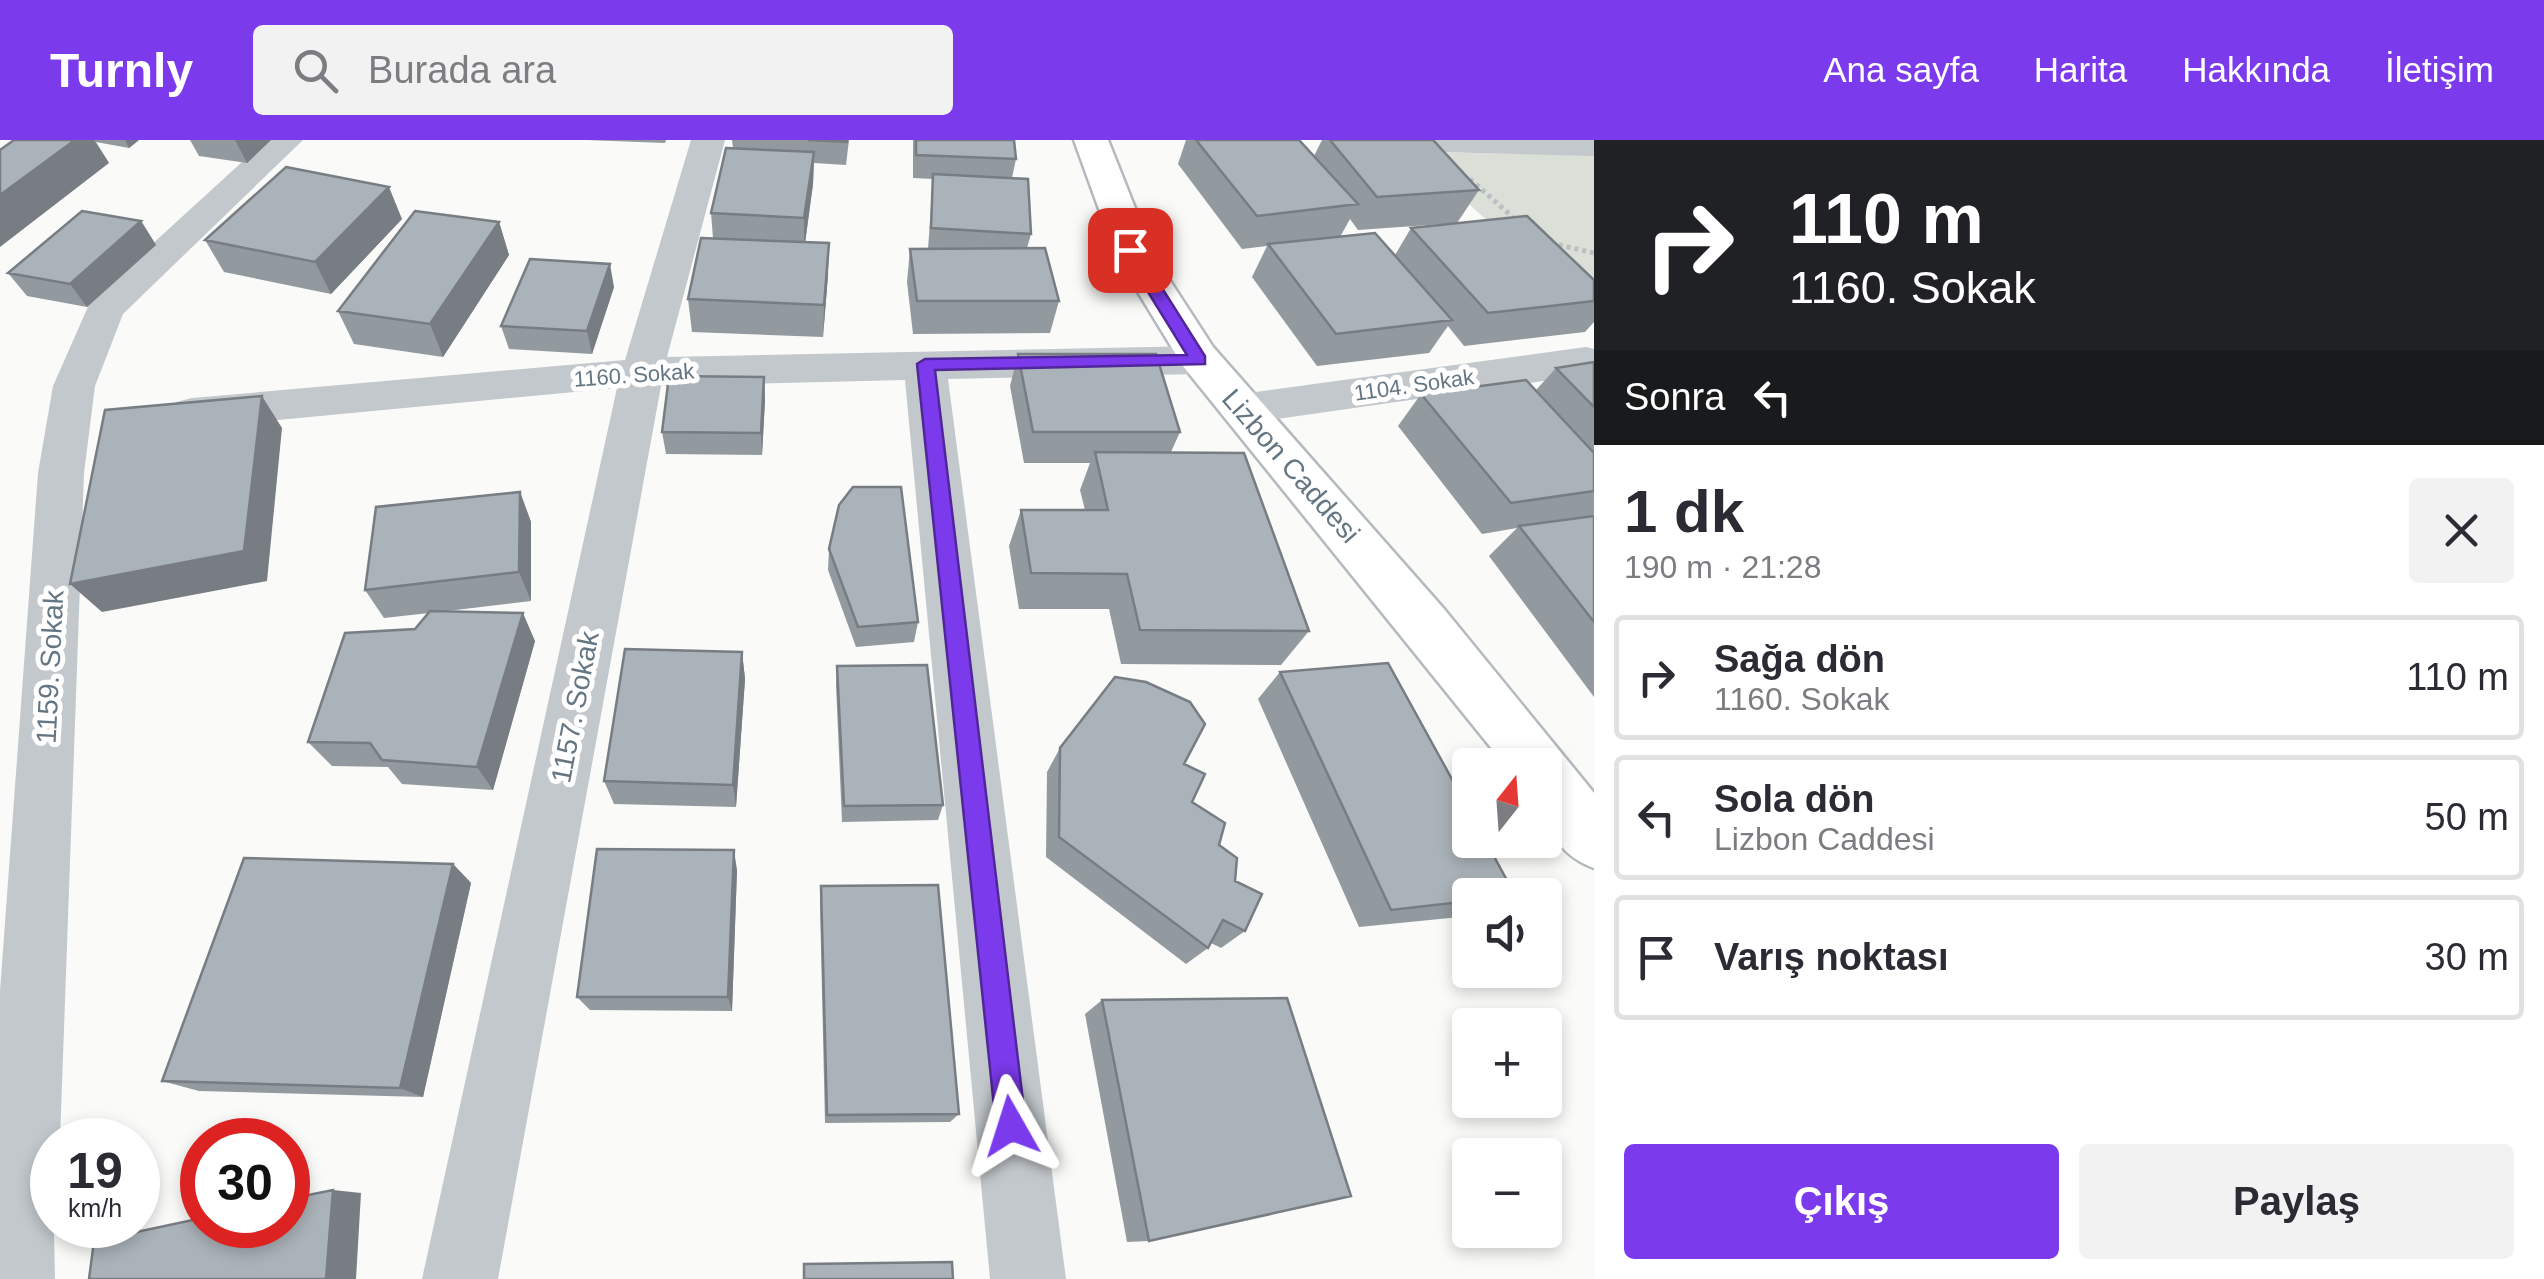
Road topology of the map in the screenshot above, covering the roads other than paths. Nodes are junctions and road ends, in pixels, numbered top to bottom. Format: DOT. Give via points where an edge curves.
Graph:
graph roads {
  1 [pos="286,140"];
  2 [pos="708,140"];
  3 [pos="1090,140"];
  4 [pos="1356,140"];
  5 [pos="1428,142"];
  6 [pos="1594,146"];
  7 [pos="1199,360"];
  8 [pos="1586,361"];
  9 [pos="925,364"];
  10 [pos="642,372"];
  11 [pos="1241,409"];
  12 [pos="109,421"];
  13 [pos="1567,792"];
  14 [pos="17,1279"];
  15 [pos="460,1279"];
  16 [pos="1028,1279"];
  1 -- 12 [label="street, 1159. Sokak" via="105,309 74,386"];
  2 -- 10 [label="street, 1157. Sokak"];
  3 -- 7 [label="main road, Lizbon Caddesi" via="1106,201 1141,275"];
  4 -- 5 [label="street"];
  5 -- 6 [label="street"];
  7 -- 9 [label="street, 1160. Sokak"];
  7 -- 11 [label="main road, Lizbon Caddesi"];
  8 -- 11 [label="street, 1104. Sokak"];
  9 -- 10 [label="street, 1160. Sokak"];
  9 -- 16 [label="street"];
  10 -- 12 [label="street, 1160. Sokak"];
  10 -- 15 [label="street, 1157. Sokak"];
  11 -- 13 [label="main road, Lizbon Caddesi"];
  12 -- 14 [label="street, 1159. Sokak" via="61,473"];
}
